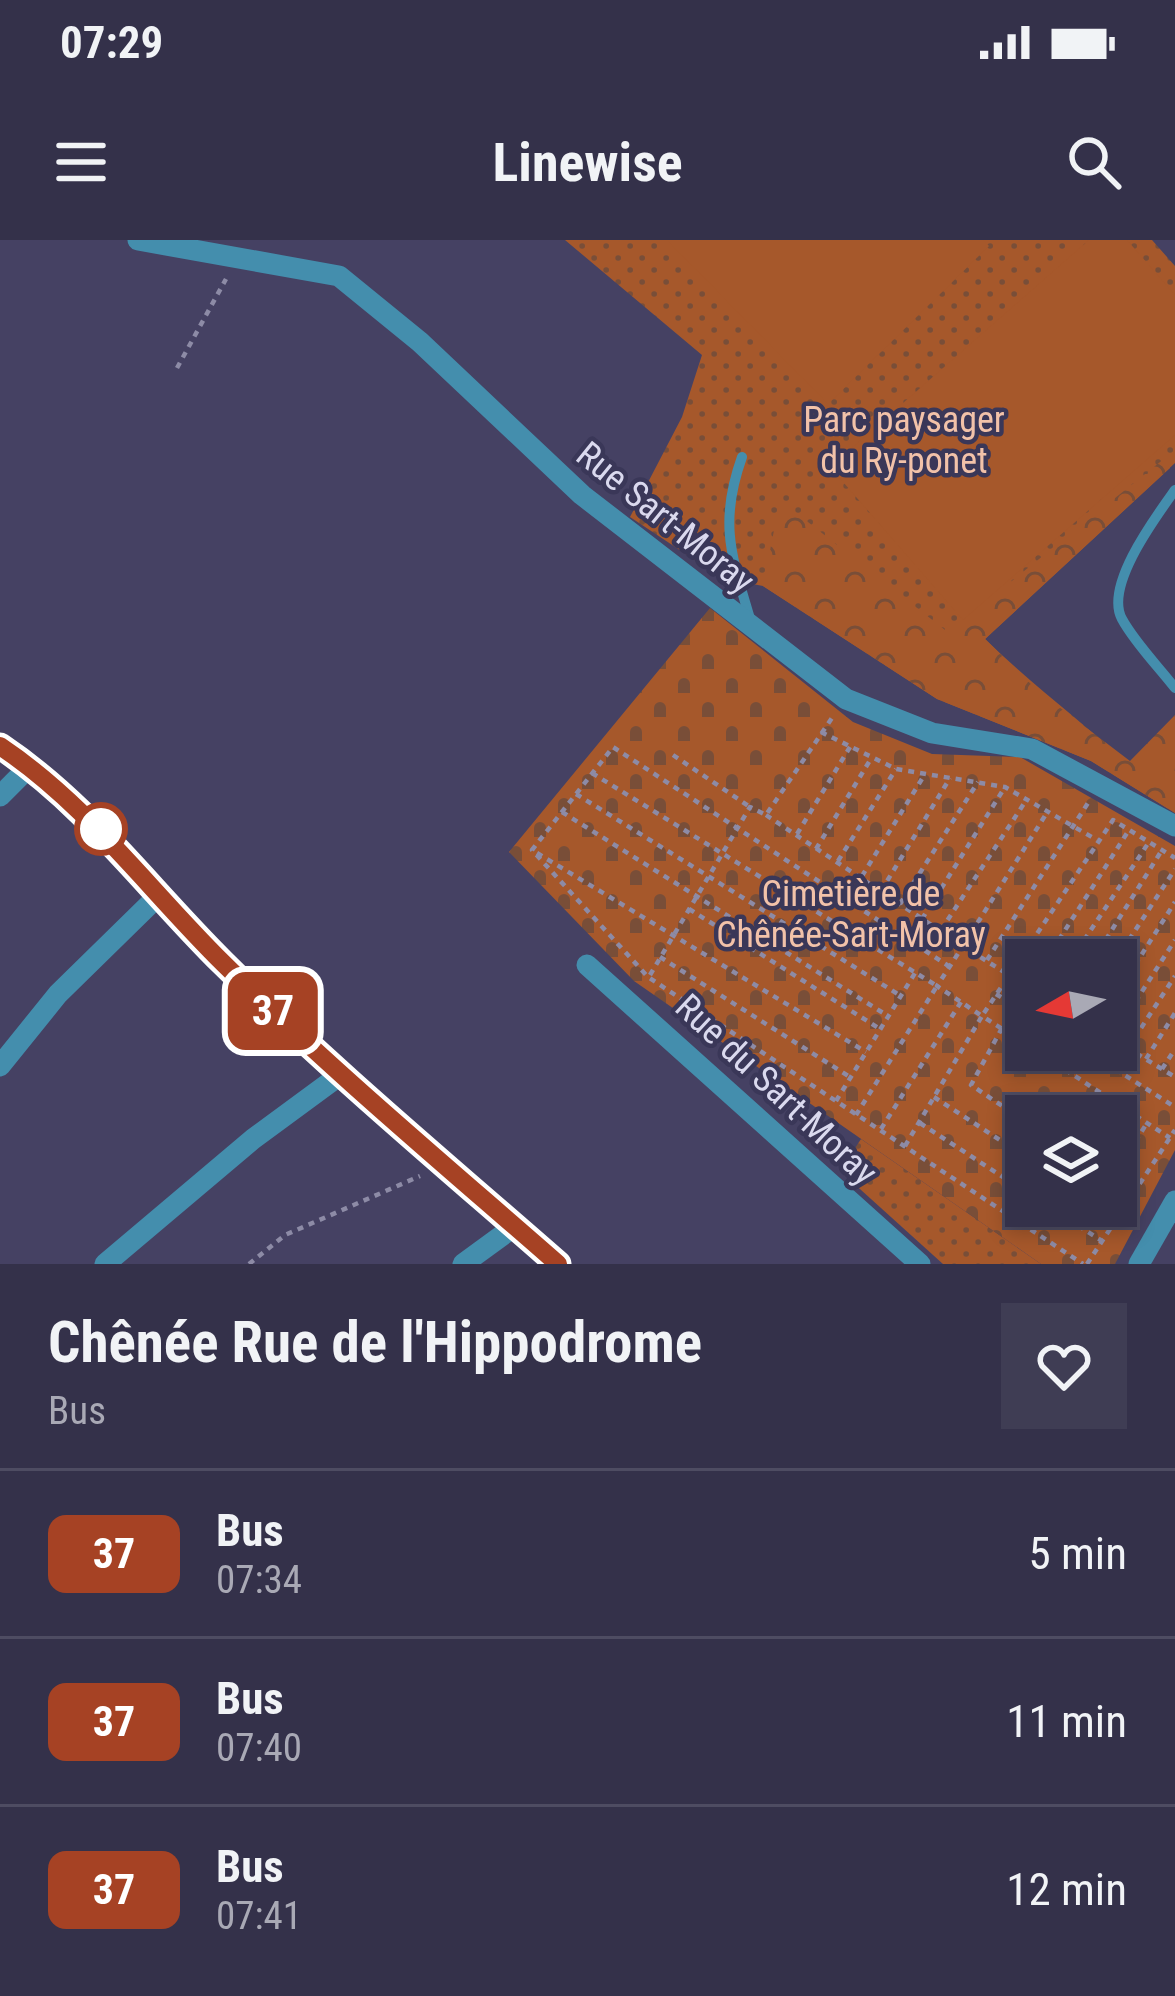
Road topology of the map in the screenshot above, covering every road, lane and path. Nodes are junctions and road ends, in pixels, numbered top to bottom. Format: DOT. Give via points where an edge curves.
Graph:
graph roads {
  1 [pos="138,240"];
  2 [pos="185,245"];
  3 [pos="231,258"];
  4 [pos="177,368"];
  5 [pos="742,457"];
  6 [pos="1175,490"];
  7 [pos="753,631"];
  8 [pos="1175,688"];
  9 [pos="846,699"];
  10 [pos="821,732"];
  11 [pos="0,746"];
  12 [pos="850,747"];
  13 [pos="673,755"];
  14 [pos="872,758"];
  15 [pos="30,766"];
  16 [pos="896,769"];
  17 [pos="592,773"];
  18 [pos="925,774"];
  19 [pos="950,778"];
  20 [pos="978,782"];
  21 [pos="1101,783"];
  22 [pos="1005,787"];
  23 [pos="576,794"];
  24 [pos="0,796"];
  25 [pos="1027,799"];
  26 [pos="751,807"];
  27 [pos="1048,811"];
  28 [pos="562,812"];
  29 [pos="766,815"];
  30 [pos="1074,826"];
  31 [pos="1175,826"];
  32 [pos="1129,830"];
  33 [pos="736,831"];
  34 [pos="796,836"];
  35 [pos="1099,841"];
  36 [pos="1149,842"];
  37 [pos="816,848"];
  38 [pos="532,850"];
  39 [pos="1162,850"];
  40 [pos="723,854"];
  41 [pos="1175,858"];
  42 [pos="837,862"];
  43 [pos="1175,869"];
  44 [pos="709,875"];
  45 [pos="860,878"];
  46 [pos="881,892"];
  47 [pos="158,896"];
  48 [pos="697,896"];
  49 [pos="1175,902"];
  50 [pos="900,904"];
  51 [pos="689,908"];
  52 [pos="922,919"];
  53 [pos="940,931"];
  54 [pos="675,933"];
  55 [pos="1033,939"];
  56 [pos="1059,939"];
  57 [pos="1085,939"];
  58 [pos="1106,939"];
  59 [pos="1130,939"];
  60 [pos="1175,940"];
  61 [pos="963,946"];
  62 [pos="660,957"];
  63 [pos="987,961"];
  64 [pos="1137,962"];
  65 [pos="587,965"];
  66 [pos="950,967"];
  67 [pos="1005,972"];
  68 [pos="915,973"];
  69 [pos="1175,976"];
  70 [pos="648,977"];
  71 [pos="1005,981"];
  72 [pos="937,986"];
  73 [pos="996,994"];
  74 [pos="901,996"];
  75 [pos="1137,999"];
  76 [pos="1005,1000"];
  77 [pos="961,1002"];
  78 [pos="1175,1013"];
  79 [pos="888,1016"];
  80 [pos="982,1016"];
  81 [pos="1002,1028"];
  82 [pos="880,1029"];
  83 [pos="1005,1030"];
  84 [pos="1137,1034"];
  85 [pos="1175,1049"];
  86 [pos="866,1052"];
  87 [pos="1137,1054"];
  88 [pos="1146,1059"];
  89 [pos="0,1066"];
  90 [pos="1162,1070"];
  91 [pos="1067,1071"];
  92 [pos="1118,1071"];
  93 [pos="340,1075"];
  94 [pos="1175,1077"];
  95 [pos="850,1078"];
  96 [pos="934,1097"];
  97 [pos="836,1101"];
  98 [pos="1175,1107"];
  99 [pos="1005,1108"];
  100 [pos="856,1115"];
  101 [pos="919,1122"];
  102 [pos="1147,1123"];
  103 [pos="880,1130"];
  104 [pos="1175,1130"];
  105 [pos="1170,1138"];
  106 [pos="1137,1139"];
  107 [pos="1005,1143"];
  108 [pos="904,1147"];
  109 [pos="439,1161"];
  110 [pos="1005,1178"];
  111 [pos="1175,1202"];
  112 [pos="515,1226"];
  113 [pos="1081,1228"];
  114 [pos="1102,1241"];
  115 [pos="106,1264"];
  116 [pos="249,1264"];
  117 [pos="463,1264"];
  118 [pos="559,1264"];
  119 [pos="920,1264"];
  120 [pos="1085,1264"];
  121 [pos="1139,1264"];
  1 -- 2 [label="street, Rue Sart-Moray"];
  2 -- 3 [label="street, Rue Sart-Moray"];
  3 -- 4 [label="path"];
  3 -- 7 [label="street, Rue Sart-Moray" via="339,276 582,496"];
  5 -- 7 [label="lane" via="726,533"];
  6 -- 8 [label="lane" via="1126,566 1118,602 1120,616"];
  7 -- 9 [label="street, Rue Sart-Moray"];
  9 -- 10 [label="path"];
  9 -- 21 [label="street, Rue Sart-Moray" via="932,733 1032,749"];
  10 -- 12 [label="path"];
  10 -- 29 [label="path"];
  11 -- 15 [label="street"];
  12 -- 14 [label="path"];
  12 -- 34 [label="path"];
  13 -- 26 [label="path"];
  14 -- 16 [label="path"];
  14 -- 37 [label="path"];
  15 -- 24 [label="street"];
  15 -- 47 [label="street"];
  16 -- 18 [label="path"];
  16 -- 42 [label="path"];
  17 -- 23 [label="path"];
  17 -- 33 [label="path" via="613,747"];
  17 -- 40 [label="path"];
  18 -- 19 [label="path"];
  18 -- 45 [label="path"];
  19 -- 20 [label="path"];
  19 -- 46 [label="path"];
  20 -- 22 [label="path"];
  20 -- 50 [label="path"];
  21 -- 30 [label="path"];
  21 -- 31 [label="street, Rue Sart-Moray"];
  22 -- 25 [label="path"];
  22 -- 52 [label="path"];
  23 -- 28 [label="path"];
  23 -- 44 [label="path"];
  25 -- 27 [label="path"];
  25 -- 53 [label="path"];
  26 -- 29 [label="path"];
  26 -- 33 [label="path"];
  27 -- 30 [label="path"];
  27 -- 61 [label="path"];
  28 -- 38 [label="path"];
  28 -- 48 [label="path"];
  29 -- 34 [label="path"];
  30 -- 35 [label="path"];
  30 -- 63 [label="path"];
  32 -- 35 [label="path" via="1113,820"];
  32 -- 36 [label="path"];
  32 -- 56 [label="path"];
  33 -- 40 [label="path"];
  33 -- 66 [label="path"];
  34 -- 37 [label="path"];
  35 -- 55 [label="path"];
  36 -- 39 [label="path"];
  36 -- 57 [label="path"];
  37 -- 42 [label="path"];
  38 -- 54 [label="path"];
  38 -- 70 [label="path"];
  39 -- 41 [label="path"];
  39 -- 58 [label="path"];
  40 -- 44 [label="path"];
  40 -- 68 [label="path"];
  42 -- 45 [label="path"];
  43 -- 59 [label="path"];
  44 -- 48 [label="path"];
  44 -- 74 [label="path"];
  45 -- 46 [label="path"];
  46 -- 50 [label="path"];
  47 -- 89 [label="street" via="58,994"];
  47 -- 93 [label="street"];
  48 -- 51 [label="path"];
  48 -- 79 [label="path"];
  49 -- 64 [label="path"];
  50 -- 52 [label="path"];
  51 -- 54 [label="path"];
  51 -- 82 [label="path"];
  52 -- 53 [label="path"];
  53 -- 61 [label="path"];
  54 -- 62 [label="path"];
  54 -- 86 [label="path"];
  60 -- 75 [label="path"];
  61 -- 63 [label="path"];
  61 -- 66 [label="path"];
  62 -- 70 [label="path"];
  62 -- 95 [label="path"];
  63 -- 67 [label="path"];
  65 -- 119 [label="street, Rue du Sart-Moray"];
  66 -- 72 [label="path"];
  68 -- 72 [label="path"];
  68 -- 74 [label="path"];
  69 -- 84 [label="path"];
  70 -- 97 [label="path"];
  71 -- 73 [label="path"];
  72 -- 77 [label="path"];
  72 -- 100 [label="path"];
  73 -- 76 [label="path"];
  73 -- 80 [label="path"];
  74 -- 79 [label="path"];
  77 -- 80 [label="path"];
  77 -- 103 [label="path"];
  78 -- 88 [label="path"];
  79 -- 82 [label="path"];
  80 -- 81 [label="path"];
  80 -- 96 [label="path"];
  81 -- 83 [label="path"];
  81 -- 99 [label="path" via="971,1085"];
  82 -- 86 [label="path"];
  85 -- 90 [label="path"];
  86 -- 95 [label="path"];
  87 -- 88 [label="path"];
  88 -- 90 [label="path"];
  90 -- 94 [label="path"];
  91 -- 102 [label="path"];
  92 -- 98 [label="path"];
  93 -- 109 [label="street"];
  93 -- 115 [label="street"];
  95 -- 97 [label="path"];
  96 -- 101 [label="path"];
  96 -- 107 [label="path"];
  97 -- 100 [label="path"];
  100 -- 103 [label="path"];
  101 -- 108 [label="path"];
  101 -- 110 [label="path"];
  102 -- 105 [label="path"];
  102 -- 106 [label="path"];
  103 -- 108 [label="path"];
  104 -- 105 [label="path"];
  105 -- 114 [label="path"];
  108 -- 120 [label="path"];
  109 -- 112 [label="street"];
  109 -- 116 [label="path" via="414,1181 285,1235"];
  111 -- 121 [label="street"];
  112 -- 117 [label="street"];
  112 -- 118 [label="street"];
  113 -- 114 [label="path"];
  114 -- 120 [label="path"];
}
